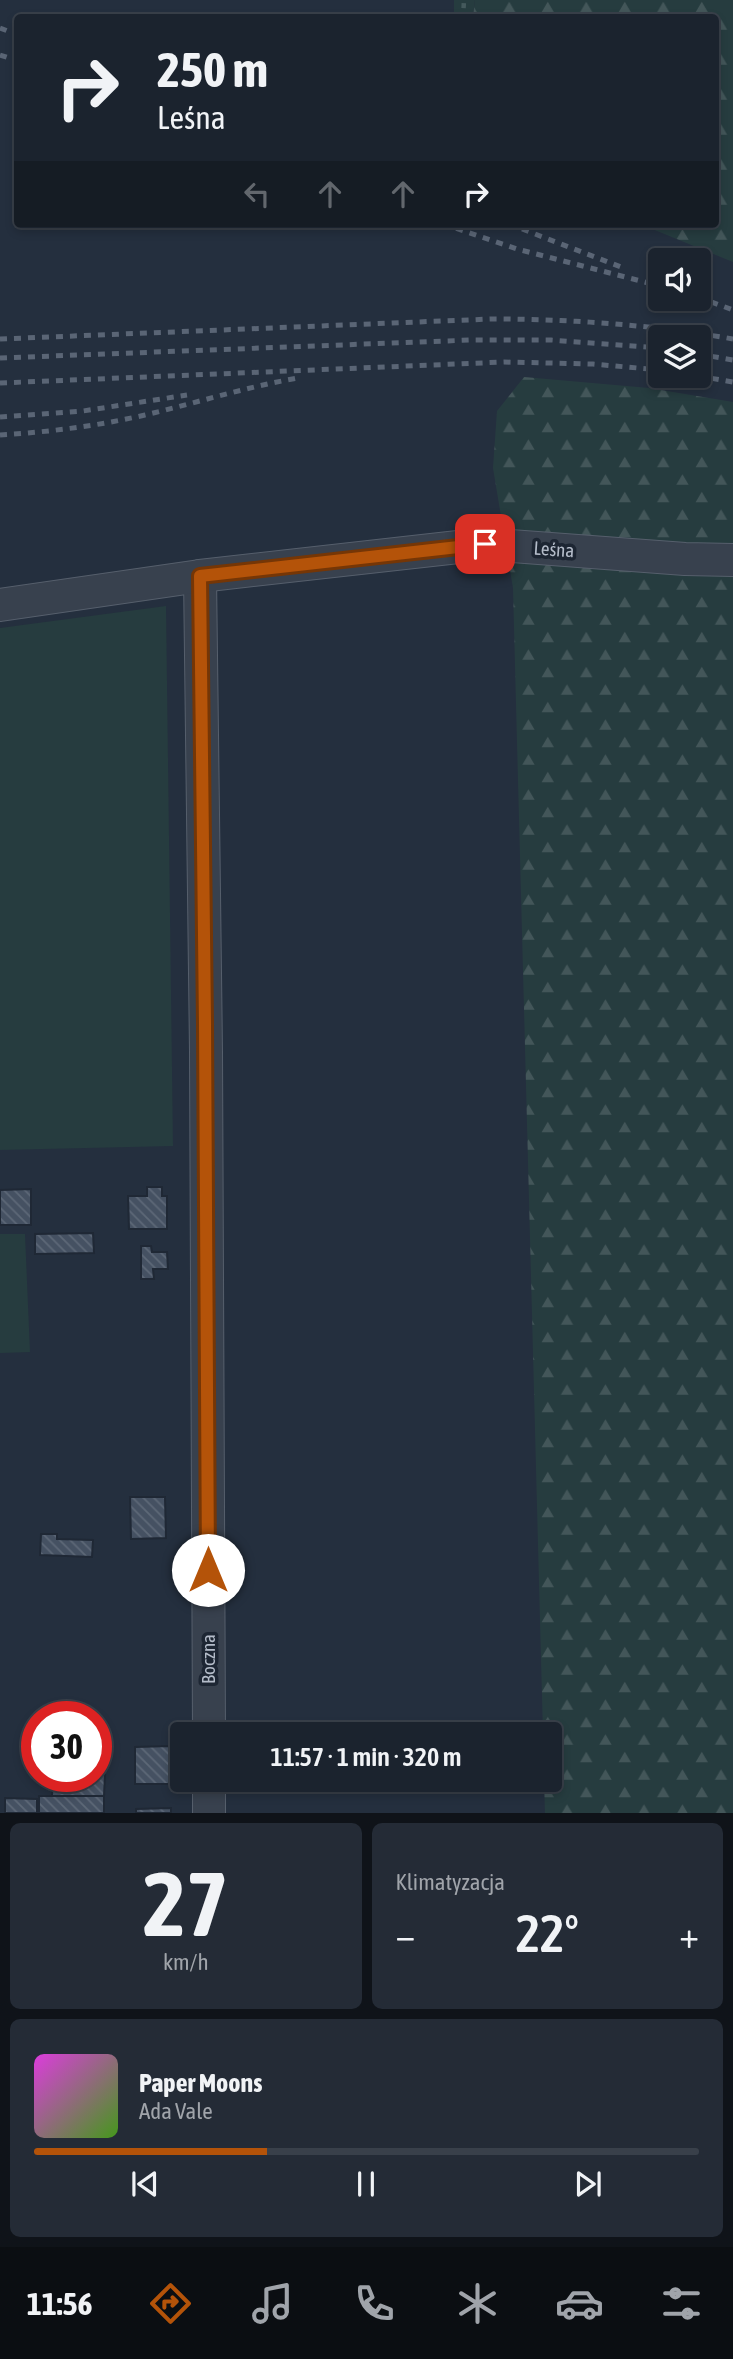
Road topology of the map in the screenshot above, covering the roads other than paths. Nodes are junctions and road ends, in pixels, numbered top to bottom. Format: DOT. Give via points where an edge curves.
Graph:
graph roads {
  1 [pos="733,560"];
  2 [pos="200,576"];
  3 [pos="0,605"];
  4 [pos="209,1722"];
  5 [pos="209,1792"];
  6 [pos="209,1813"];
  1 -- 2 [label="street, Leśna" via="485,544"];
  2 -- 3 [label="street, Leśna"];
  2 -- 4 [label="street, Boczna"];
  5 -- 6 [label="street"];
}
